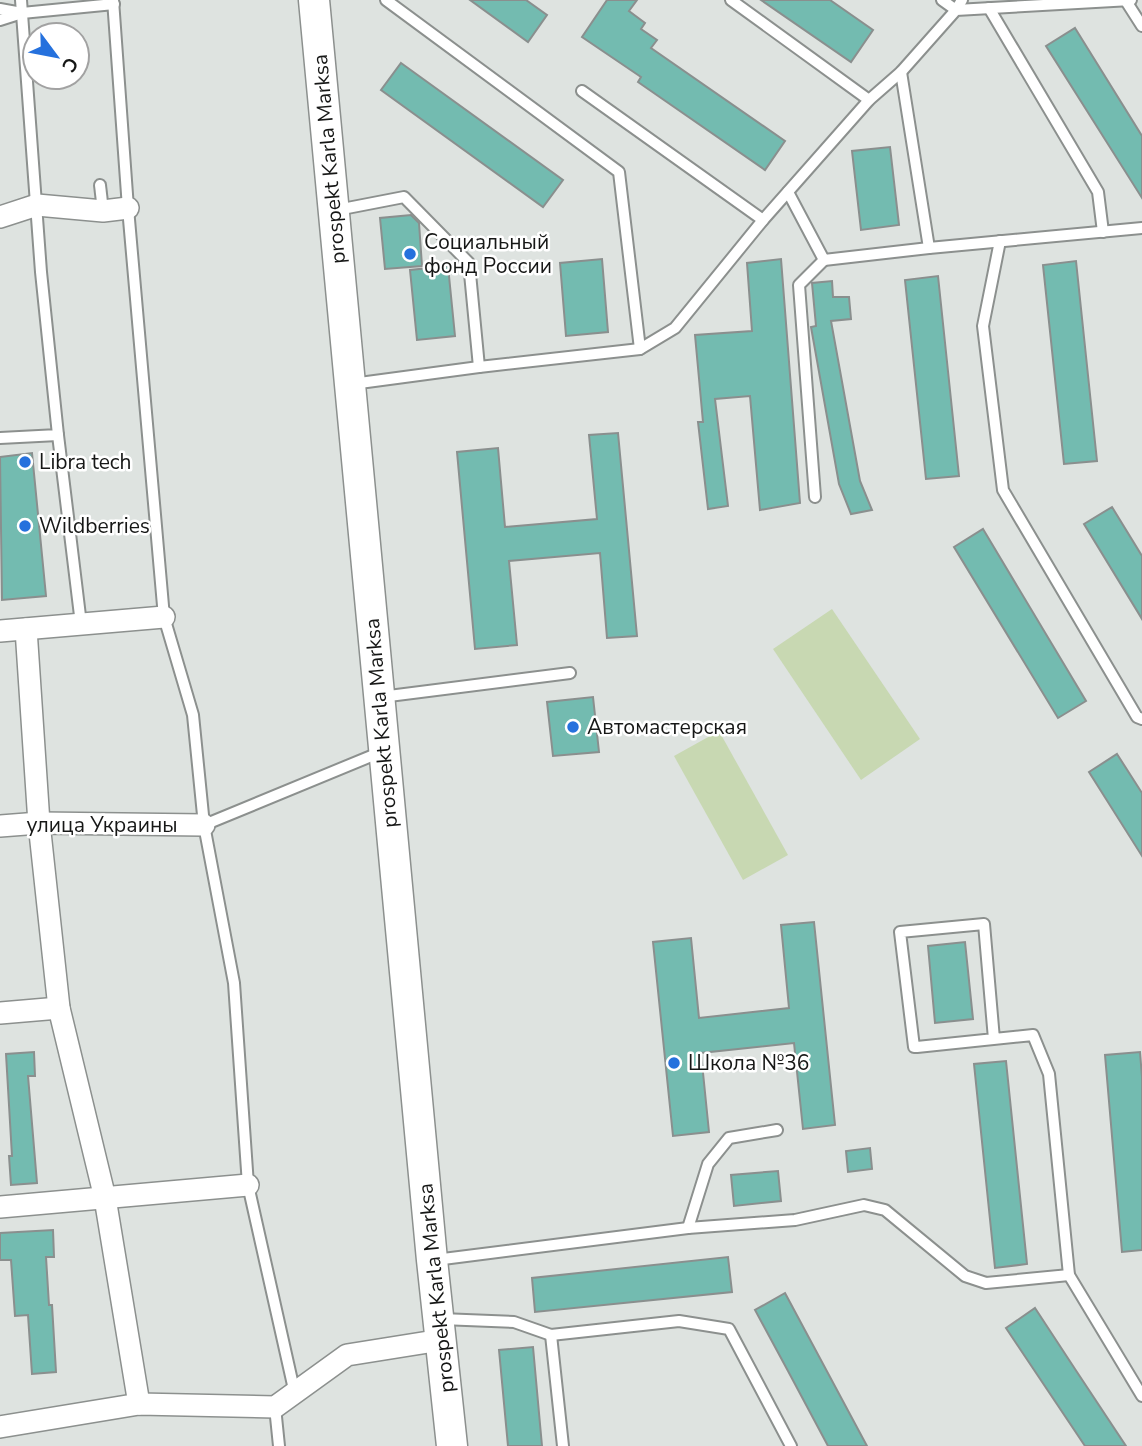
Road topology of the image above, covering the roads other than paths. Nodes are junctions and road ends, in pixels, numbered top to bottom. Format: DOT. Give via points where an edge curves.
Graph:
graph roads {
  1 [pos="21,0"];
  2 [pos="314,0"];
  3 [pos="386,0"];
  4 [pos="731,0"];
  5 [pos="942,0"];
  6 [pos="1131,0"];
  7 [pos="1126,1"];
  8 [pos="113,2"];
  9 [pos="959,5"];
  10 [pos="989,8"];
  11 [pos="0,9"];
  12 [pos="23,13"];
  13 [pos="0,20"];
  14 [pos="1142,26"];
  15 [pos="901,72"];
  16 [pos="582,91"];
  17 [pos="869,100"];
  18 [pos="100,185"];
  19 [pos="788,192"];
  20 [pos="37,205"];
  21 [pos="128,208"];
  22 [pos="334,210"];
  23 [pos="103,211"];
  24 [pos="0,217"];
  25 [pos="763,220"];
  26 [pos="1142,228"];
  27 [pos="1104,232"];
  28 [pos="1000,241"];
  29 [pos="929,247"];
  30 [pos="824,260"];
  31 [pos="640,349"];
  32 [pos="479,367"];
  33 [pos="349,384"];
  34 [pos="58,435"];
  35 [pos="0,438"];
  36 [pos="815,497"];
  37 [pos="164,617"];
  38 [pos="81,624"];
  39 [pos="26,629"];
  40 [pos="0,631"];
  41 [pos="570,673"];
  42 [pos="379,697"];
  43 [pos="1142,719"];
  44 [pos="384,751"];
  45 [pos="39,824"];
  46 [pos="204,825"];
  47 [pos="0,826"];
  48 [pos="59,1009"];
  49 [pos="0,1013"];
  50 [pos="994,1039"];
  51 [pos="778,1130"];
  52 [pos="248,1185"];
  53 [pos="105,1198"];
  54 [pos="0,1207"];
  55 [pos="688,1228"];
  56 [pos="432,1260"];
  57 [pos="1069,1275"];
  58 [pos="440,1329"];
  59 [pos="551,1335"];
  60 [pos="295,1394"];
  61 [pos="1142,1396"];
  62 [pos="139,1405"];
  63 [pos="275,1407"];
  64 [pos="0,1427"];
  65 [pos="279,1446"];
  66 [pos="452,1446"];
  67 [pos="563,1446"];
  68 [pos="791,1446"];
  1 -- 12 [label="lane"];
  2 -- 22 [label="street, prospekt Karla Marksa"];
  3 -- 31 [label="lane" via="619,172"];
  4 -- 17 [label="lane"];
  5 -- 9 [label="lane"];
  6 -- 7 [label="lane"];
  7 -- 10 [label="lane"];
  7 -- 14 [label="lane"];
  8 -- 12 [label="lane"];
  8 -- 21 [label="lane"];
  9 -- 10 [label="lane"];
  9 -- 15 [label="lane"];
  10 -- 27 [label="lane" via="1098,192"];
  11 -- 12 [label="lane"];
  12 -- 13 [label="lane"];
  12 -- 20 [label="lane"];
  15 -- 17 [label="lane"];
  15 -- 29 [label="lane"];
  16 -- 25 [label="lane"];
  17 -- 19 [label="lane"];
  18 -- 23 [label="lane"];
  19 -- 25 [label="lane"];
  19 -- 30 [label="lane"];
  20 -- 23 [label="street"];
  20 -- 24 [label="street"];
  20 -- 34 [label="lane"];
  21 -- 23 [label="street"];
  21 -- 37 [label="lane"];
  22 -- 32 [label="lane" via="404,197 469,263"];
  22 -- 33 [label="street, prospekt Karla Marksa"];
  25 -- 31 [label="lane" via="675,328"];
  26 -- 27 [label="lane"];
  27 -- 28 [label="lane"];
  28 -- 29 [label="lane"];
  28 -- 43 [label="lane" via="983,326 1003,490"];
  29 -- 30 [label="lane"];
  30 -- 36 [label="lane" via="799,285"];
  31 -- 32 [label="lane"];
  32 -- 33 [label="lane"];
  33 -- 42 [label="street, prospekt Karla Marksa"];
  34 -- 35 [label="lane"];
  34 -- 38 [label="lane"];
  37 -- 38 [label="street"];
  37 -- 46 [label="lane" via="193,715"];
  38 -- 39 [label="street"];
  39 -- 40 [label="street"];
  39 -- 45 [label="street"];
  41 -- 42 [label="lane"];
  42 -- 44 [label="street, prospekt Karla Marksa"];
  44 -- 46 [label="lane"];
  44 -- 56 [label="street, prospekt Karla Marksa"];
  45 -- 46 [label="street, улица Украины"];
  45 -- 47 [label="street, улица Украины"];
  45 -- 48 [label="street"];
  46 -- 52 [label="lane" via="234,983"];
  48 -- 49 [label="street"];
  48 -- 53 [label="street"];
  50 -- 50 [label="lane" via="984,924 900,932 914,1047"];
  50 -- 57 [label="lane" via="1033,1035 1049,1074"];
  51 -- 55 [label="lane" via="729,1138 708,1164"];
  52 -- 53 [label="street"];
  52 -- 60 [label="lane"];
  53 -- 54 [label="street"];
  53 -- 62 [label="street"];
  55 -- 56 [label="lane"];
  55 -- 57 [label="lane" via="795,1220 864,1205 885,1210 965,1276 986,1283"];
  56 -- 58 [label="street, prospekt Karla Marksa"];
  57 -- 61 [label="lane"];
  58 -- 59 [label="lane" via="514,1322"];
  58 -- 60 [label="street" via="347,1355"];
  58 -- 66 [label="street, prospekt Karla Marksa"];
  59 -- 67 [label="lane"];
  59 -- 68 [label="lane" via="679,1321 729,1329"];
  60 -- 63 [label="street"];
  62 -- 63 [label="street"];
  62 -- 64 [label="street"];
  63 -- 65 [label="lane"];
}
